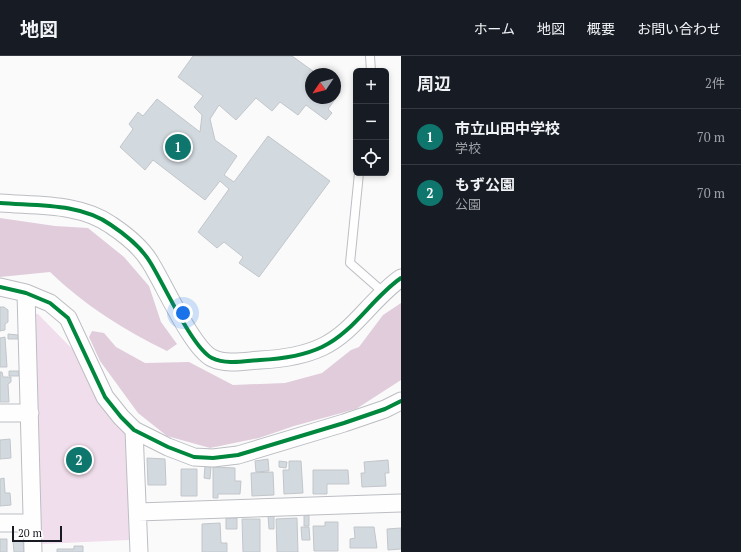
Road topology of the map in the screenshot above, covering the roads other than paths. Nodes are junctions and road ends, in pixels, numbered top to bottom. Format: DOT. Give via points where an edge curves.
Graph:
graph roads {
  1 [pos="370,56"];
  2 [pos="371,68"];
  3 [pos="359,176"];
  4 [pos="0,203"];
  5 [pos="401,278"];
  6 [pos="0,287"];
  7 [pos="383,292"];
  8 [pos="26,293"];
  9 [pos="401,401"];
  10 [pos="0,413"];
  11 [pos="30,413"];
  12 [pos="134,430"];
  13 [pos="401,503"];
  14 [pos="138,512"];
  15 [pos="0,523"];
  16 [pos="31,523"];
  17 [pos="33,552"];
  18 [pos="139,552"];
  1 -- 2 [label="lane"];
  3 -- 7 [label="lane" via="350,263"];
  4 -- 7 [label="street" via="63,208 91,214 110,224 133,242 150,261 198,346 212,358 228,362 272,359 322,347 344,332"];
  5 -- 7 [label="street"];
  6 -- 8 [label="street"];
  8 -- 11 [label="street"];
  8 -- 12 [label="street" via="50,303 68,318 106,397"];
  9 -- 12 [label="street" via="385,409 269,446 238,455 213,458 194,457"];
  10 -- 11 [label="street"];
  11 -- 16 [label="street"];
  12 -- 14 [label="street"];
  13 -- 14 [label="street"];
  14 -- 18 [label="street"];
  15 -- 16 [label="street"];
  16 -- 17 [label="street"];
}
